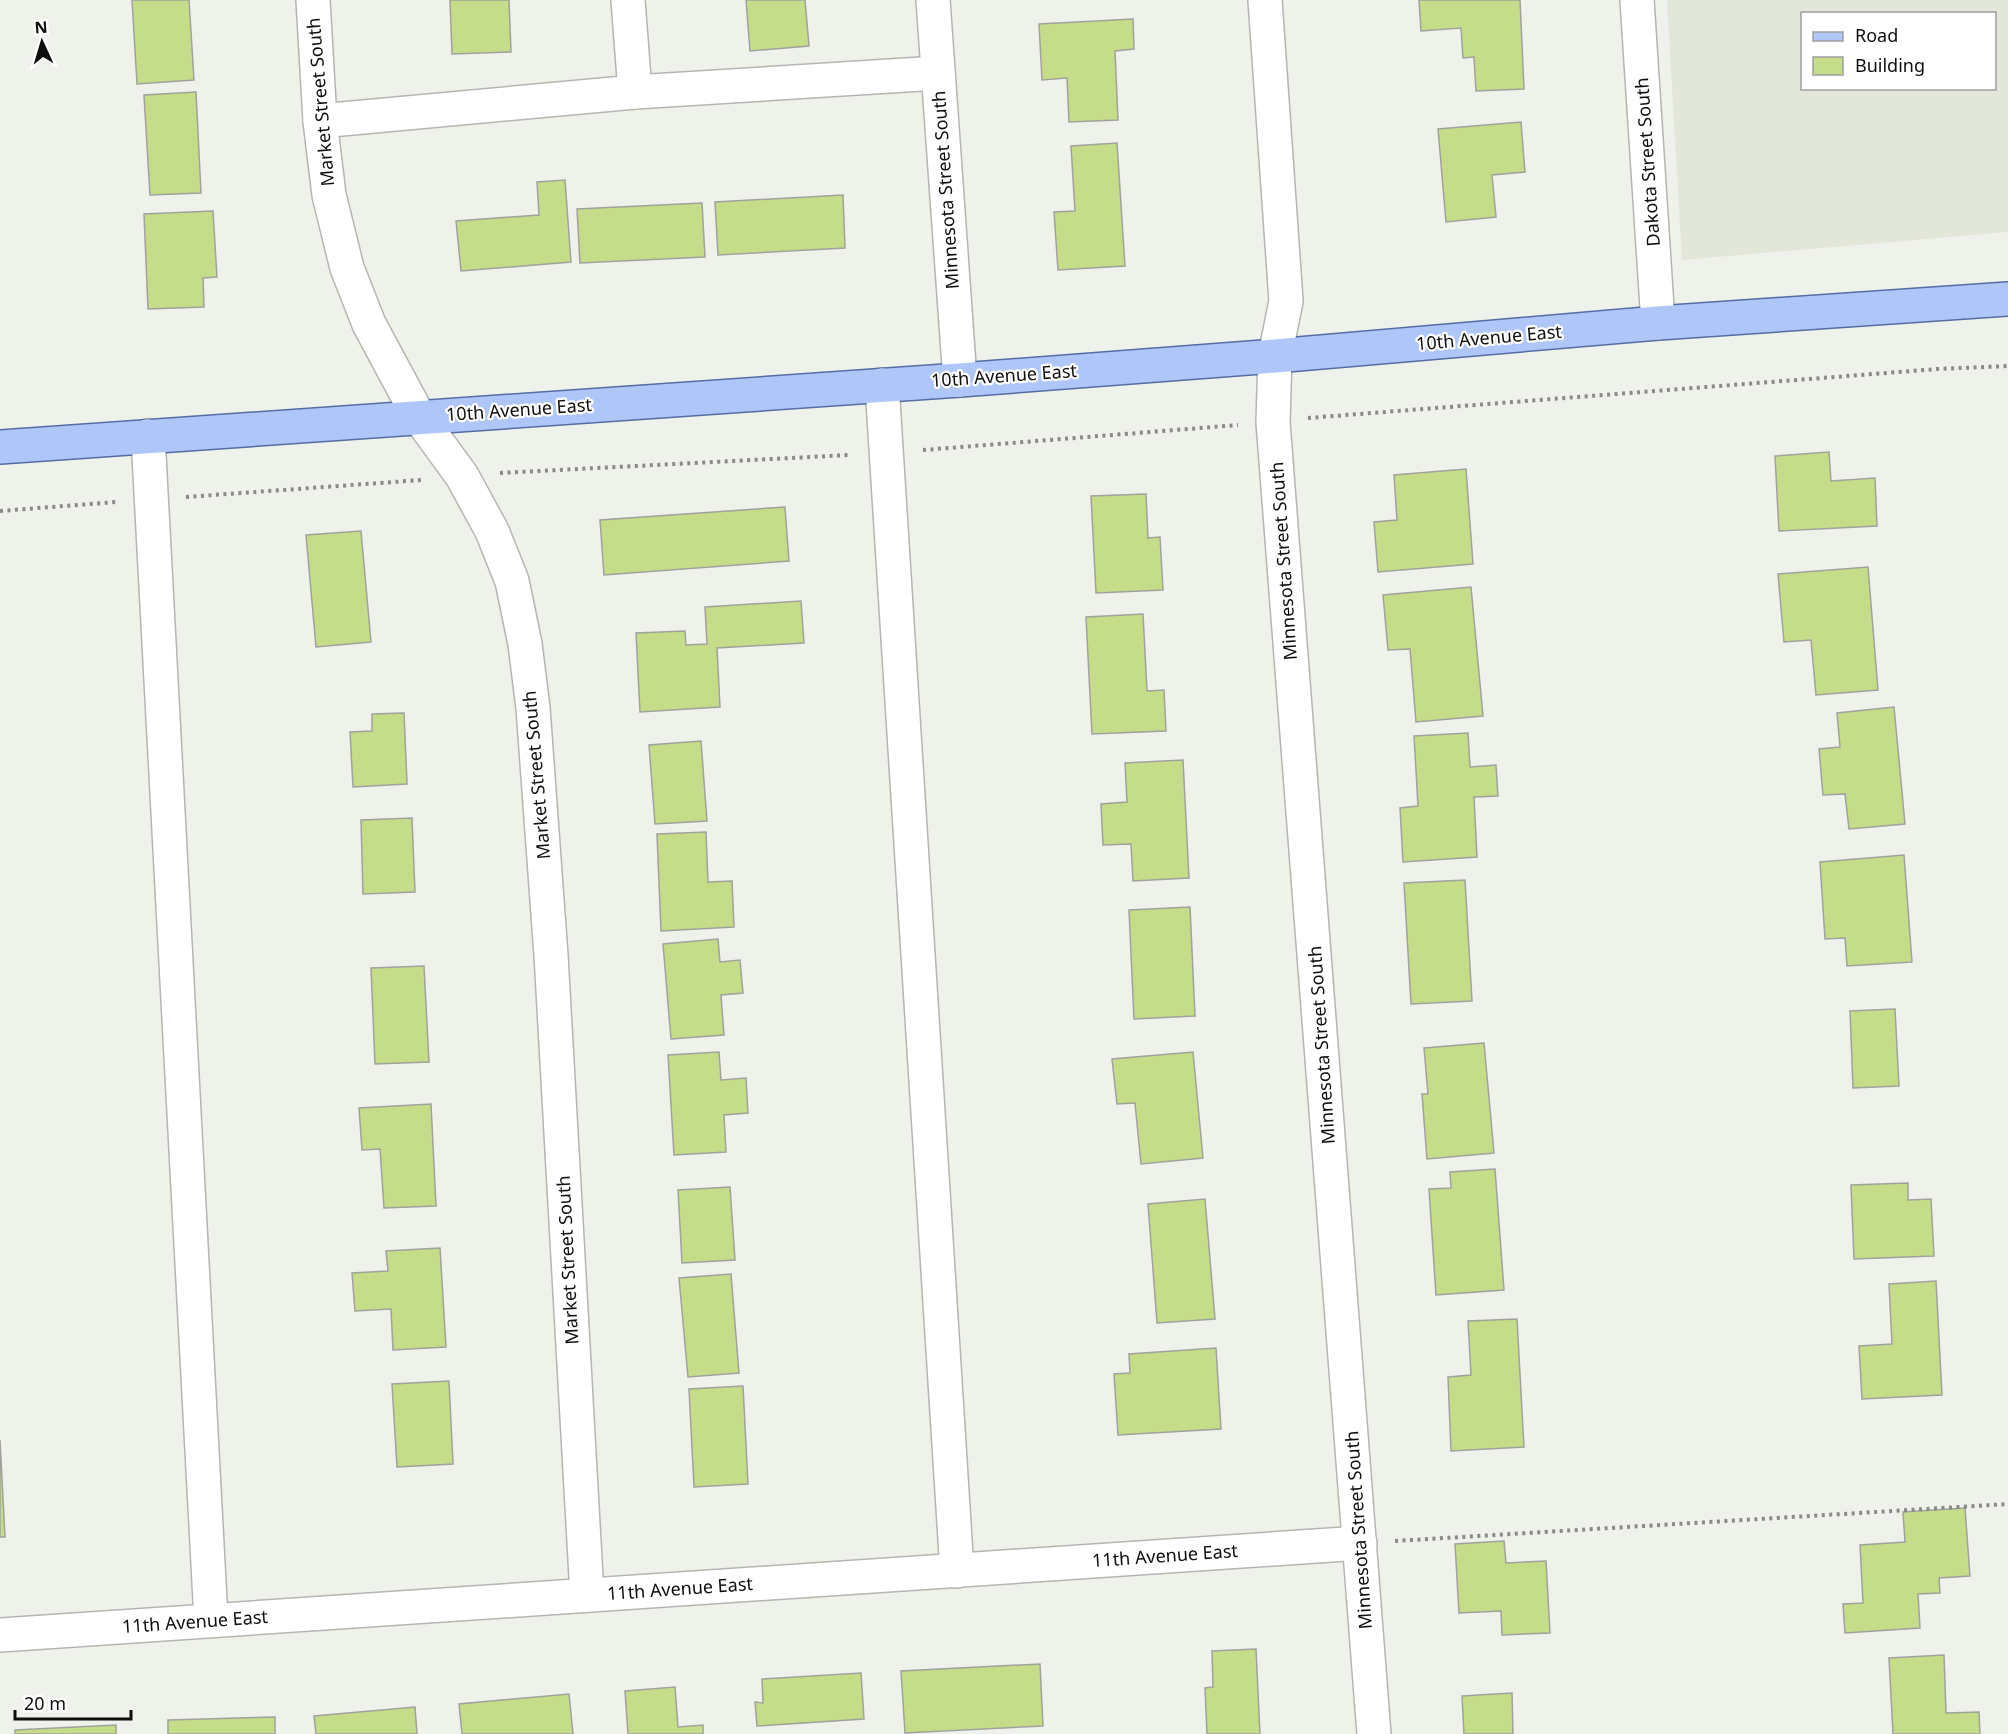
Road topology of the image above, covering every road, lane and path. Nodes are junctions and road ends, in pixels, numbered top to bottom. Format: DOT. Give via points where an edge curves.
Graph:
graph roads {
  1 [pos="313,0"];
  2 [pos="628,0"];
  3 [pos="933,0"];
  4 [pos="1265,0"];
  5 [pos="1637,0"];
  6 [pos="938,73"];
  7 [pos="634,92"];
  8 [pos="320,121"];
  9 [pos="2008,305"];
  10 [pos="1658,323"];
  11 [pos="1275,356"];
  12 [pos="2008,366"];
  13 [pos="960,380"];
  14 [pos="882,385"];
  15 [pos="419,417"];
  16 [pos="1273,422"];
  17 [pos="148,436"];
  18 [pos="0,447"];
  19 [pos="886,453"];
  20 [pos="462,476"];
  21 [pos="152,499"];
  22 [pos="0,511"];
  23 [pos="2008,1504"];
  24 [pos="1360,1543"];
  25 [pos="957,1571"];
  26 [pos="587,1595"];
  27 [pos="211,1620"];
  28 [pos="0,1635"];
  29 [pos="1374,1734"];
  1 -- 8 [label="street, Market Street South"];
  2 -- 7 [label="street"];
  3 -- 6 [label="street, Minnesota Street South"];
  4 -- 11 [label="street, Minnesota Street South" via="1286,301"];
  5 -- 10 [label="street, Dakota Street South"];
  6 -- 7 [label="street"];
  6 -- 13 [label="street, Minnesota Street South"];
  7 -- 8 [label="street"];
  8 -- 15 [label="street, Market Street South" via="329,195 347,268 369,324"];
  9 -- 10 [label="main road, 10th Avenue East"];
  10 -- 11 [label="main road, 10th Avenue East"];
  11 -- 13 [label="main road, 10th Avenue East"];
  11 -- 16 [label="street, Minnesota Street South"];
  12 -- 16 [label="path"];
  13 -- 14 [label="main road, 10th Avenue East"];
  14 -- 15 [label="main road, 10th Avenue East"];
  14 -- 19 [label="street"];
  15 -- 17 [label="main road, 10th Avenue East"];
  15 -- 20 [label="street, Market Street South"];
  16 -- 19 [label="path"];
  16 -- 24 [label="street, Minnesota Street South"];
  17 -- 18 [label="main road, 10th Avenue East"];
  17 -- 21 [label="street"];
  19 -- 20 [label="path"];
  19 -- 25 [label="street"];
  20 -- 21 [label="path"];
  20 -- 26 [label="street, Market Street South" via="492,531 512,581 533,708"];
  21 -- 22 [label="path"];
  21 -- 27 [label="street"];
  23 -- 24 [label="path"];
  24 -- 25 [label="street, 11th Avenue East"];
  24 -- 29 [label="street, Minnesota Street South"];
  25 -- 26 [label="street, 11th Avenue East"];
  26 -- 27 [label="street, 11th Avenue East"];
  27 -- 28 [label="street, 11th Avenue East"];
}
